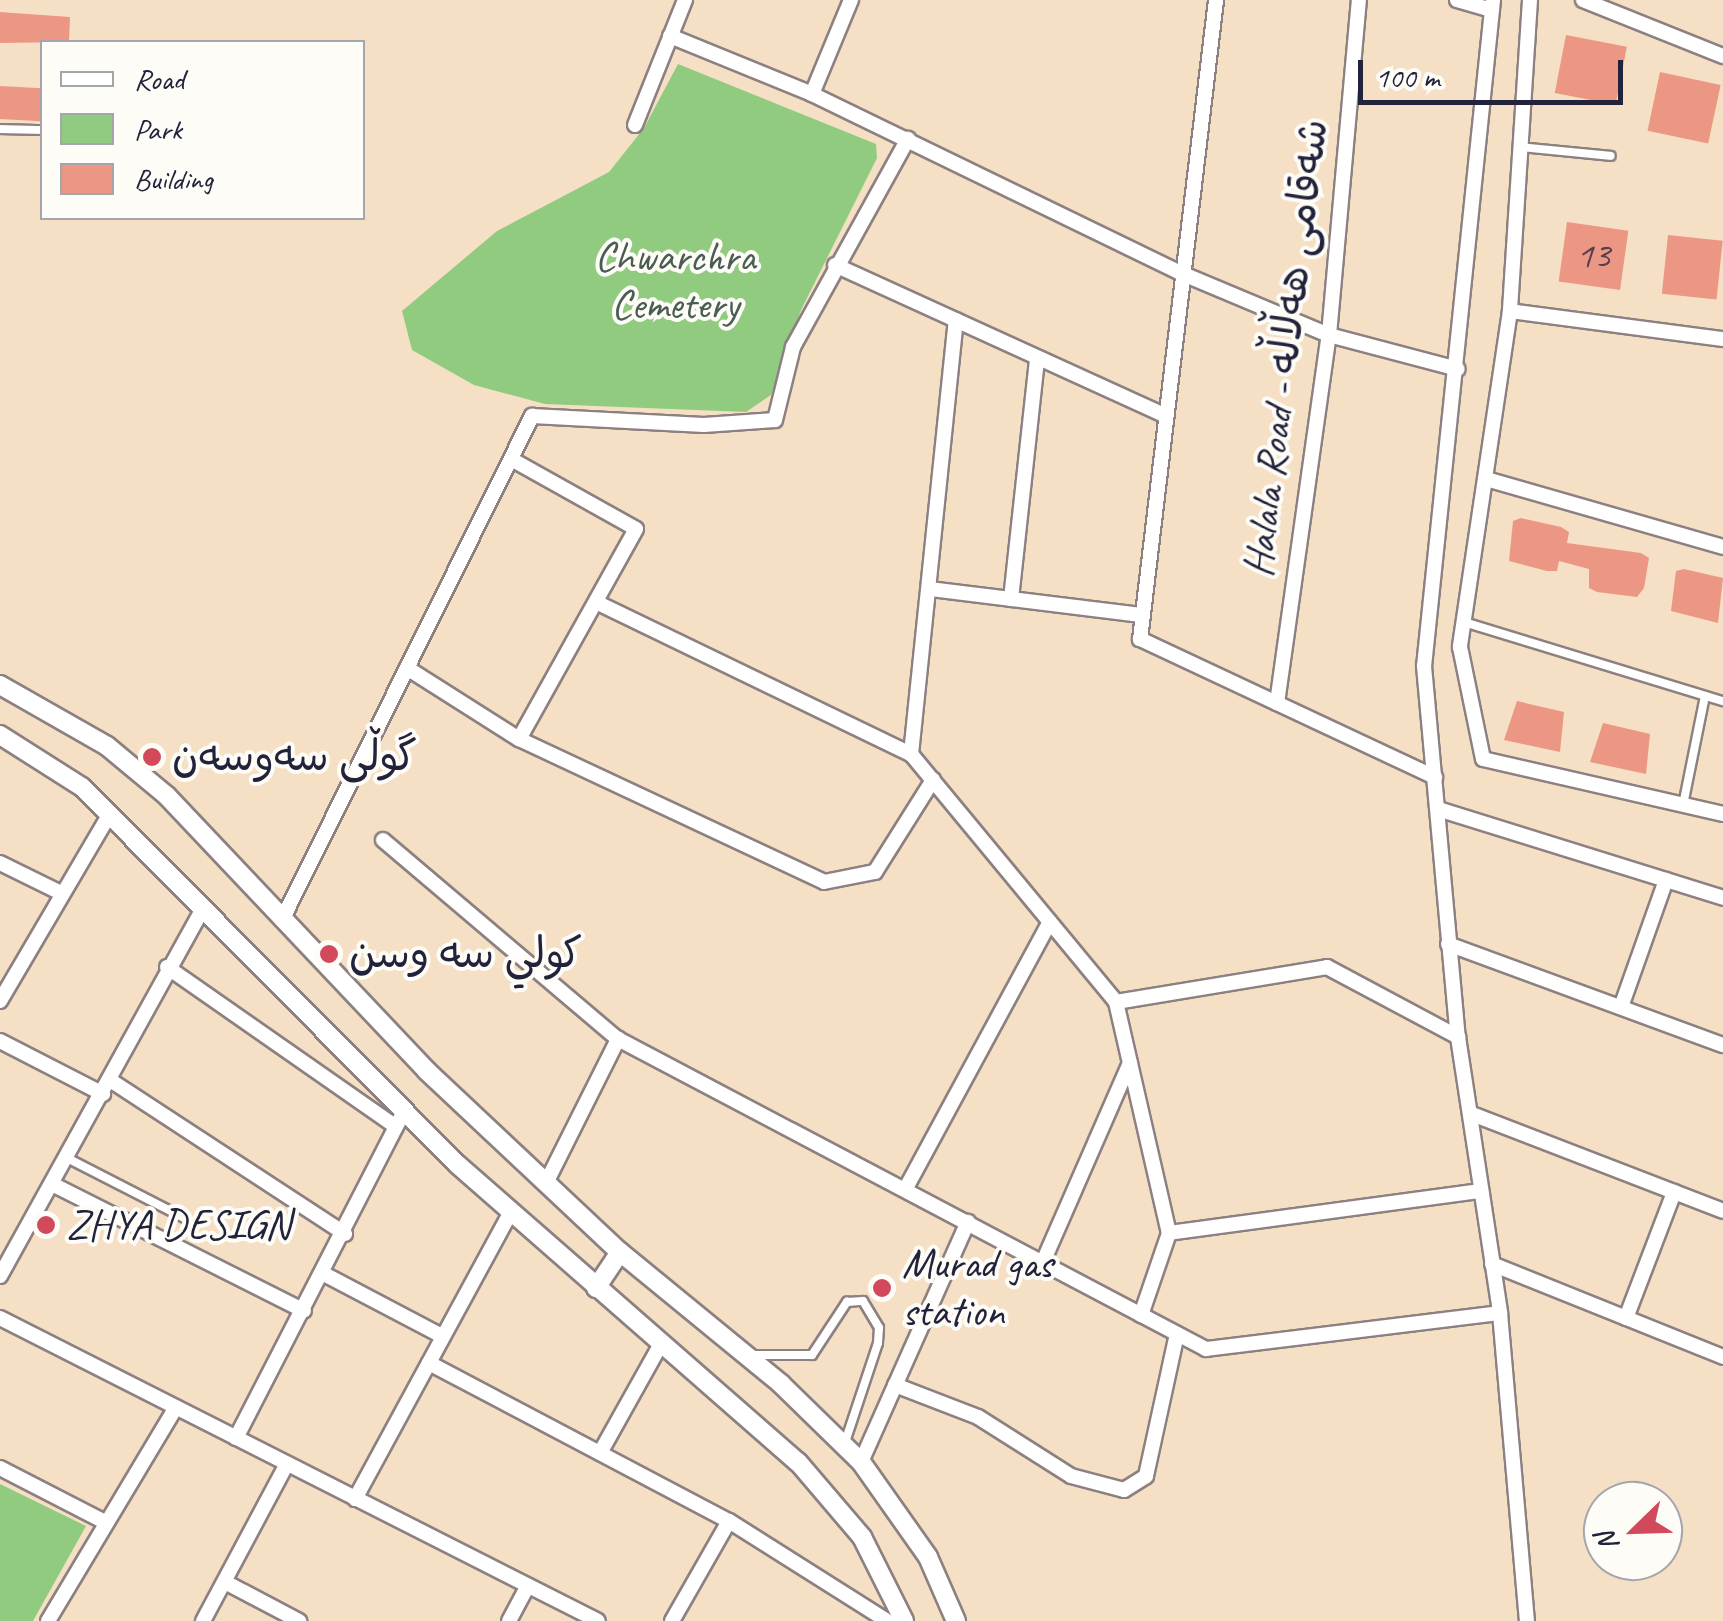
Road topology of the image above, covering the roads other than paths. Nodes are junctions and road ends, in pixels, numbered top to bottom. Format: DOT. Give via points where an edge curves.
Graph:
graph roads {
  1 [pos="685,0"];
  2 [pos="851,0"];
  3 [pos="1216,0"];
  4 [pos="1359,0"];
  5 [pos="1456,0"];
  6 [pos="1530,0"];
  7 [pos="1583,0"];
  8 [pos="1492,5"];
  9 [pos="670,36"];
  10 [pos="1723,56"];
  11 [pos="812,94"];
  12 [pos="634,125"];
  13 [pos="0,129"];
  14 [pos="40,130"];
  15 [pos="908,139"];
  16 [pos="1520,148"];
  17 [pos="1611,156"];
  18 [pos="834,265"];
  19 [pos="1183,274"];
  20 [pos="1510,311"];
  21 [pos="956,320"];
  22 [pos="1329,335"];
  23 [pos="1723,340"];
  24 [pos="1038,358"];
  25 [pos="1458,369"];
  26 [pos="1166,416"];
  27 [pos="511,458"];
  28 [pos="1486,479"];
  29 [pos="1723,547"];
  30 [pos="930,589"];
  31 [pos="1012,599"];
  32 [pos="596,602"];
  33 [pos="1142,615"];
  34 [pos="1464,622"];
  35 [pos="407,668"];
  36 [pos="0,685"];
  37 [pos="1705,696"];
  38 [pos="1723,700"];
  39 [pos="1277,703"];
  40 [pos="0,735"];
  41 [pos="519,738"];
  42 [pos="912,754"];
  43 [pos="1435,778"];
  44 [pos="933,780"];
  45 [pos="1683,804"];
  46 [pos="1438,809"];
  47 [pos="1723,814"];
  48 [pos="109,816"];
  49 [pos="383,840"];
  50 [pos="0,863"];
  51 [pos="1666,880"];
  52 [pos="61,893"];
  53 [pos="1723,898"];
  54 [pos="202,910"];
  55 [pos="282,920"];
  56 [pos="1050,922"];
  57 [pos="1448,944"];
  58 [pos="168,967"];
  59 [pos="0,1001"];
  60 [pos="1116,1002"];
  61 [pos="1621,1007"];
  62 [pos="1458,1037"];
  63 [pos="618,1039"];
  64 [pos="0,1040"];
  65 [pos="1723,1044"];
  66 [pos="1130,1063"];
  67 [pos="106,1087"];
  68 [pos="1472,1114"];
  69 [pos="400,1120"];
  70 [pos="67,1158"];
  71 [pos="548,1180"];
  72 [pos="52,1184"];
  73 [pos="906,1188"];
  74 [pos="1481,1190"];
  75 [pos="1674,1192"];
  76 [pos="1723,1211"];
  77 [pos="511,1212"];
  78 [pos="184,1218"];
  79 [pos="968,1222"];
  80 [pos="1169,1233"];
  81 [pos="345,1234"];
  82 [pos="620,1252"];
  83 [pos="1043,1262"];
  84 [pos="1492,1264"];
  85 [pos="324,1274"];
  86 [pos="0,1276"];
  87 [pos="596,1288"];
  88 [pos="304,1311"];
  89 [pos="1500,1312"];
  90 [pos="1141,1315"];
  91 [pos="0,1318"];
  92 [pos="1626,1318"];
  93 [pos="1177,1334"];
  94 [pos="442,1336"];
  95 [pos="661,1344"];
  96 [pos="745,1354"];
  97 [pos="1723,1357"];
  98 [pos="429,1363"];
  99 [pos="895,1385"];
  100 [pos="176,1408"];
  101 [pos="236,1438"];
  102 [pos="844,1445"];
  103 [pos="600,1453"];
  104 [pos="861,1462"];
  105 [pos="287,1464"];
  106 [pos="0,1468"];
  107 [pos="355,1499"];
  108 [pos="730,1521"];
  109 [pos="104,1522"];
  110 [pos="225,1582"];
  111 [pos="528,1586"];
  112 [pos="861,1606"];
  113 [pos="48,1621"];
  114 [pos="203,1621"];
  115 [pos="299,1621"];
  116 [pos="509,1621"];
  117 [pos="598,1621"];
  118 [pos="672,1621"];
  119 [pos="850,1621"];
  120 [pos="887,1621"];
  121 [pos="904,1621"];
  122 [pos="956,1621"];
  123 [pos="1527,1621"];
  1 -- 9 [label="street"];
  2 -- 11 [label="street"];
  3 -- 19 [label="street"];
  4 -- 22 [label="street, Halala Road - شەقامی هەڵاڵە"];
  5 -- 8 [label="street"];
  6 -- 16 [label="street"];
  7 -- 10 [label="street"];
  8 -- 25 [label="street"];
  9 -- 11 [label="street"];
  9 -- 12 [label="street"];
  11 -- 15 [label="street"];
  13 -- 14 [label="lane"];
  15 -- 18 [label="street"];
  15 -- 19 [label="street"];
  16 -- 17 [label="lane"];
  16 -- 20 [label="street"];
  18 -- 21 [label="street"];
  18 -- 27 [label="street" via="793,348 775,420 704,425 532,416"];
  19 -- 22 [label="street"];
  19 -- 26 [label="street"];
  20 -- 23 [label="street"];
  20 -- 28 [label="street"];
  21 -- 24 [label="street"];
  21 -- 30 [label="street"];
  22 -- 25 [label="street"];
  22 -- 39 [label="street, Halala Road - شەقامی هەڵاڵە"];
  24 -- 26 [label="street"];
  24 -- 31 [label="street"];
  25 -- 43 [label="street" via="1424,666"];
  26 -- 33 [label="street"];
  27 -- 32 [label="street" via="636,529"];
  27 -- 35 [label="street"];
  28 -- 29 [label="street"];
  28 -- 34 [label="street"];
  30 -- 31 [label="street"];
  30 -- 42 [label="street"];
  31 -- 33 [label="street"];
  32 -- 41 [label="street"];
  32 -- 42 [label="street"];
  33 -- 39 [label="street" via="1140,639"];
  34 -- 37 [label="lane"];
  34 -- 45 [label="street" via="1460,647 1483,758"];
  35 -- 41 [label="street"];
  35 -- 55 [label="street"];
  36 -- 55 [label="street" via="107,746 166,796"];
  37 -- 38 [label="lane"];
  37 -- 45 [label="lane"];
  39 -- 43 [label="street"];
  40 -- 48 [label="street" via="54,764"];
  41 -- 44 [label="street" via="824,882 875,872"];
  42 -- 44 [label="street"];
  43 -- 46 [label="street"];
  44 -- 56 [label="street"];
  45 -- 47 [label="street"];
  46 -- 51 [label="street"];
  46 -- 57 [label="street"];
  48 -- 52 [label="street"];
  48 -- 54 [label="street"];
  49 -- 63 [label="street"];
  50 -- 52 [label="street"];
  51 -- 53 [label="street"];
  51 -- 61 [label="street"];
  52 -- 59 [label="street"];
  54 -- 58 [label="street"];
  54 -- 69 [label="street"];
  55 -- 71 [label="street" via="427,1071"];
  56 -- 60 [label="street"];
  56 -- 73 [label="street"];
  57 -- 61 [label="street"];
  57 -- 62 [label="street"];
  58 -- 67 [label="street"];
  58 -- 69 [label="street"];
  60 -- 62 [label="street" via="1327,967"];
  60 -- 66 [label="street"];
  61 -- 65 [label="street"];
  62 -- 68 [label="street"];
  63 -- 71 [label="street"];
  63 -- 73 [label="street"];
  64 -- 67 [label="street"];
  66 -- 80 [label="street"];
  66 -- 83 [label="street"];
  67 -- 70 [label="street"];
  67 -- 81 [label="street"];
  68 -- 74 [label="street"];
  68 -- 75 [label="street"];
  69 -- 77 [label="street"];
  69 -- 81 [label="street"];
  70 -- 72 [label="street"];
  70 -- 78 [label="lane"];
  71 -- 82 [label="street"];
  72 -- 86 [label="street"];
  72 -- 88 [label="street"];
  73 -- 79 [label="street"];
  74 -- 80 [label="street"];
  74 -- 84 [label="street"];
  75 -- 76 [label="street"];
  75 -- 92 [label="street"];
  77 -- 87 [label="street"];
  77 -- 94 [label="street"];
  79 -- 83 [label="street"];
  79 -- 99 [label="street"];
  80 -- 90 [label="street"];
  81 -- 85 [label="street"];
  82 -- 87 [label="street"];
  82 -- 96 [label="street"];
  83 -- 90 [label="street"];
  84 -- 89 [label="street"];
  84 -- 92 [label="street"];
  85 -- 88 [label="street"];
  85 -- 94 [label="street"];
  87 -- 95 [label="street"];
  88 -- 101 [label="street"];
  89 -- 93 [label="street" via="1206,1349"];
  89 -- 123 [label="street"];
  90 -- 93 [label="street"];
  91 -- 100 [label="street"];
  92 -- 97 [label="street"];
  93 -- 99 [label="street" via="1146,1476 1124,1490 1071,1476 978,1416"];
  94 -- 98 [label="street"];
  95 -- 103 [label="street"];
  95 -- 121 [label="street" via="832,1496 882,1570"];
  96 -- 102 [label="street"];
  96 -- 102 [label="lane" via="812,1355 847,1302 864,1300 879,1328 878,1343"];
  98 -- 103 [label="street"];
  98 -- 107 [label="street"];
  99 -- 104 [label="street"];
  100 -- 101 [label="street"];
  100 -- 109 [label="street"];
  101 -- 105 [label="street"];
  102 -- 104 [label="street"];
  103 -- 108 [label="street"];
  104 -- 122 [label="street" via="928,1556"];
  105 -- 107 [label="street"];
  105 -- 110 [label="street"];
  106 -- 109 [label="street"];
  107 -- 111 [label="street"];
  108 -- 112 [label="street"];
  108 -- 118 [label="street"];
  109 -- 113 [label="street"];
  110 -- 114 [label="street"];
  110 -- 115 [label="street"];
  111 -- 116 [label="street"];
  111 -- 117 [label="street"];
  112 -- 119 [label="street"];
  112 -- 120 [label="street"];
}
